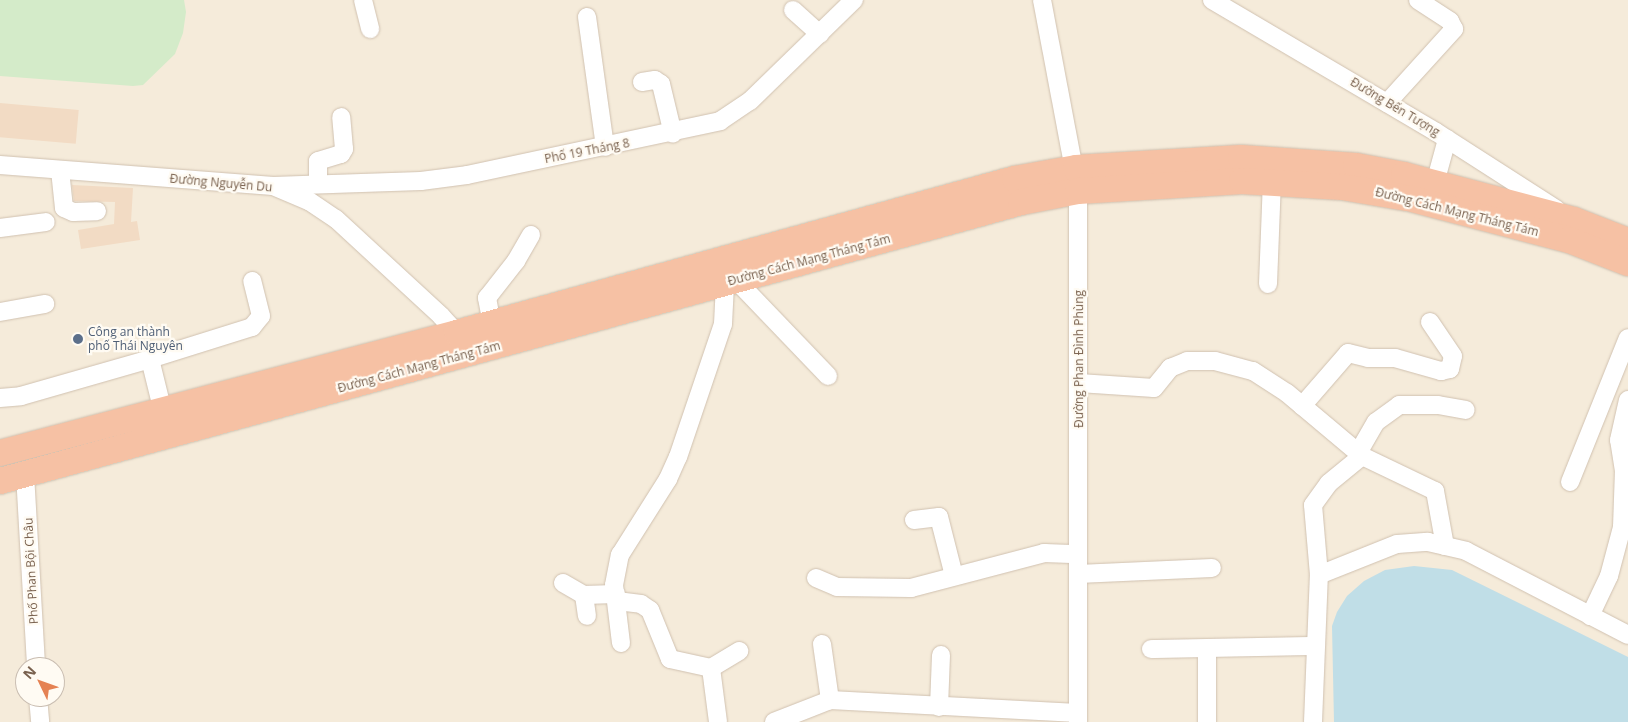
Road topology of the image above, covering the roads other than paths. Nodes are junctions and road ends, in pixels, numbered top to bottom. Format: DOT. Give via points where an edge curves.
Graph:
graph roads {
  1 [pos="363,0"];
  2 [pos="854,0"];
  3 [pos="1042,0"];
  4 [pos="1212,0"];
  5 [pos="1418,0"];
  6 [pos="793,10"];
  7 [pos="587,17"];
  8 [pos="370,29"];
  9 [pos="820,34"];
  10 [pos="642,82"];
  11 [pos="1387,103"];
  12 [pos="341,117"];
  13 [pos="673,134"];
  14 [pos="1447,138"];
  15 [pos="605,147"];
  16 [pos="0,165"];
  17 [pos="60,170"];
  18 [pos="1077,179"];
  19 [pos="1272,182"];
  20 [pos="318,184"];
  21 [pos="273,186"];
  22 [pos="1432,194"];
  23 [pos="97,211"];
  24 [pos="1574,220"];
  25 [pos="46,222"];
  26 [pos="0,228"];
  27 [pos="531,235"];
  28 [pos="1628,241"];
  29 [pos="1628,263"];
  30 [pos="252,281"];
  31 [pos="731,282"];
  32 [pos="1268,284"];
  33 [pos="45,304"];
  34 [pos="0,312"];
  35 [pos="1430,322"];
  36 [pos="494,334"];
  37 [pos="1628,338"];
  38 [pos="460,343"];
  39 [pos="150,359"];
  40 [pos="828,376"];
  41 [pos="1079,383"];
  42 [pos="0,398"];
  43 [pos="1628,400"];
  44 [pos="1302,406"];
  45 [pos="1466,410"];
  46 [pos="166,423"];
  47 [pos="0,453"];
  48 [pos="1360,455"];
  49 [pos="25,474"];
  50 [pos="0,481"];
  51 [pos="1570,482"];
  52 [pos="914,520"];
  53 [pos="1445,546"];
  54 [pos="1078,554"];
  55 [pos="1212,568"];
  56 [pos="1078,574"];
  57 [pos="1319,575"];
  58 [pos="954,576"];
  59 [pos="816,578"];
  60 [pos="563,583"];
  61 [pos="584,595"];
  62 [pos="616,597"];
  63 [pos="587,616"];
  64 [pos="1590,616"];
  65 [pos="1628,635"];
  66 [pos="621,643"];
  67 [pos="822,644"];
  68 [pos="1314,646"];
  69 [pos="1152,649"];
  70 [pos="1207,649"];
  71 [pos="739,651"];
  72 [pos="941,656"];
  73 [pos="35,657"];
  74 [pos="711,668"];
  75 [pos="830,700"];
  76 [pos="39,707"];
  77 [pos="943,712"];
  78 [pos="1078,718"];
  79 [pos="40,722"];
  80 [pos="718,722"];
  81 [pos="774,722"];
  82 [pos="1208,722"];
  83 [pos="1313,722"];
  1 -- 8 [label="street"];
  2 -- 9 [label="street, Phố 19 Tháng 8"];
  3 -- 18 [label="street, Đường Phan Đình Phùng"];
  4 -- 11 [label="street, Đường Bến Tượng"];
  5 -- 11 [label="street" via="1450,21 1454,29"];
  6 -- 9 [label="street"];
  7 -- 15 [label="street"];
  9 -- 13 [label="street, Phố 19 Tháng 8" via="750,101 720,121"];
  10 -- 13 [label="street" via="655,80 661,84"];
  11 -- 14 [label="street, Đường Bến Tượng"];
  12 -- 20 [label="street" via="344,149 340,154 318,161"];
  13 -- 15 [label="street, Phố 19 Tháng 8"];
  14 -- 22 [label="street"];
  14 -- 24 [label="street, Đường Bến Tượng"];
  15 -- 20 [label="street, Phố 19 Tháng 8" via="421,181"];
  16 -- 17 [label="street, Đường Nguyễn Du"];
  17 -- 21 [label="street, Đường Nguyễn Du"];
  17 -- 23 [label="street" via="64,208 74,212"];
  18 -- 19 [label="highway, Đường Cách Mạng Tháng Tám"];
  18 -- 22 [label="highway, Đường Cách Mạng Tháng Tám" via="1241,158 1356,166"];
  18 -- 31 [label="highway, Đường Cách Mạng Tháng Tám" via="1021,202"];
  18 -- 36 [label="highway, Đường Cách Mạng Tháng Tám" via="1006,181"];
  18 -- 41 [label="street, Đường Phan Đình Phùng"];
  19 -- 22 [label="highway, Đường Cách Mạng Tháng Tám"];
  19 -- 32 [label="street"];
  20 -- 21 [label="street, Phố 19 Tháng 8"];
  21 -- 38 [label="street, Đường Nguyễn Du" via="309,201 336,219 395,270"];
  22 -- 24 [label="highway, Đường Cách Mạng Tháng Tám"];
  22 -- 29 [label="highway, Đường Cách Mạng Tháng Tám"];
  24 -- 28 [label="highway, Đường Cách Mạng Tháng Tám"];
  25 -- 26 [label="street"];
  27 -- 36 [label="street" via="516,262 487,298"];
  30 -- 39 [label="street" via="261,316 252,327"];
  31 -- 36 [label="highway, Đường Cách Mạng Tháng Tám"];
  31 -- 40 [label="street"];
  31 -- 62 [label="street" via="723,324 668,479 620,555 614,576"];
  33 -- 34 [label="street"];
  35 -- 44 [label="street" via="1453,356 1450,369 1441,371 1395,358 1348,353"];
  36 -- 38 [label="highway, Đường Cách Mạng Tháng Tám"];
  37 -- 51 [label="street"];
  38 -- 46 [label="highway, Đường Cách Mạng Tháng Tám"];
  39 -- 42 [label="street" via="22,396"];
  39 -- 46 [label="street"];
  41 -- 44 [label="street" via="1154,388 1176,364 1215,361 1253,371"];
  41 -- 54 [label="street, Đường Phan Đình Phùng"];
  43 -- 64 [label="street" via="1619,440 1624,471 1622,528 1609,576"];
  44 -- 48 [label="street"];
  45 -- 48 [label="street" via="1438,405 1399,405 1376,422"];
  46 -- 47 [label="highway, Đường Cách Mạng Tháng Tám"];
  46 -- 49 [label="highway, Đường Cách Mạng Tháng Tám"];
  48 -- 53 [label="street" via="1435,490"];
  48 -- 57 [label="street" via="1329,484 1313,505"];
  49 -- 50 [label="highway, Đường Cách Mạng Tháng Tám"];
  49 -- 73 [label="street, Phố Phan Bội Châu"];
  52 -- 58 [label="street" via="939,517"];
  53 -- 57 [label="street" via="1428,542 1397,544"];
  53 -- 64 [label="street" via="1466,551"];
  54 -- 56 [label="street, Đường Phan Đình Phùng"];
  54 -- 58 [label="street" via="1044,553"];
  55 -- 56 [label="street"];
  56 -- 78 [label="street, Đường Phan Đình Phùng"];
  57 -- 68 [label="street"];
  58 -- 59 [label="street" via="922,587 896,588 837,587"];
  60 -- 61 [label="street"];
  61 -- 62 [label="street"];
  61 -- 63 [label="street"];
  62 -- 66 [label="street"];
  62 -- 74 [label="street" via="650,610 670,659"];
  64 -- 65 [label="street"];
  67 -- 75 [label="street"];
  68 -- 70 [label="street"];
  68 -- 83 [label="street"];
  69 -- 70 [label="street"];
  70 -- 82 [label="street"];
  71 -- 74 [label="street"];
  72 -- 77 [label="street"];
  74 -- 80 [label="street"];
  75 -- 77 [label="street"];
  75 -- 81 [label="street"];
  76 -- 79 [label="street"];
  77 -- 78 [label="street"];
}
